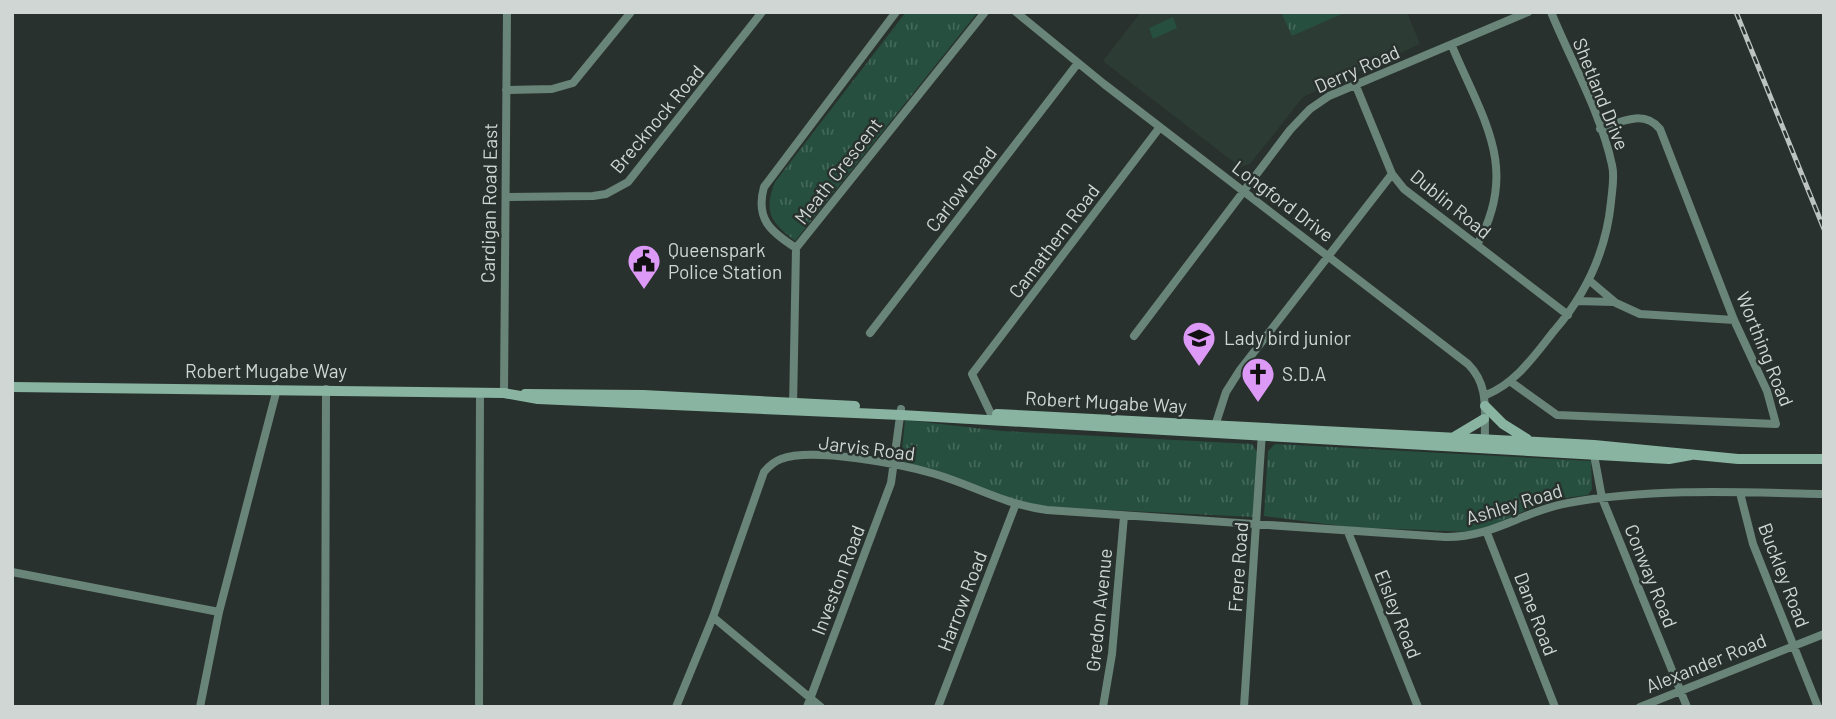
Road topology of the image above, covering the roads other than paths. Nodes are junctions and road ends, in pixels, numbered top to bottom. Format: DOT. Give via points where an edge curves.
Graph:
graph roads {
  1 [pos="507,12"];
  2 [pos="631,12"];
  3 [pos="762,12"];
  4 [pos="896,12"];
  5 [pos="985,12"];
  6 [pos="1016,12"];
  7 [pos="1528,12"];
  8 [pos="1551,12"];
  9 [pos="1452,46"];
  10 [pos="1078,64"];
  11 [pos="1356,86"];
  12 [pos="506,90"];
  13 [pos="1160,127"];
  14 [pos="1600,129"];
  15 [pos="1392,174"];
  16 [pos="1243,190"];
  17 [pos="506,197"];
  18 [pos="1476,245"];
  19 [pos="796,248"];
  20 [pos="1327,254"];
  21 [pos="1590,281"];
  22 [pos="1577,301"];
  23 [pos="1616,303"];
  24 [pos="1568,315"];
  25 [pos="1734,320"];
  26 [pos="870,333"];
  27 [pos="1133,337"];
  28 [pos="1511,382"];
  29 [pos="12,387"];
  30 [pos="277,389"];
  31 [pos="326,389"];
  32 [pos="480,393"];
  33 [pos="504,393"];
  34 [pos="1485,400"];
  35 [pos="793,407"];
  36 [pos="901,412"];
  37 [pos="991,414"];
  38 [pos="1484,419"];
  39 [pos="1213,430"];
  40 [pos="1262,434"];
  41 [pos="1485,440"];
  42 [pos="1531,441"];
  43 [pos="1452,443"];
  44 [pos="1509,450"];
  45 [pos="1594,455"];
  46 [pos="1691,455"];
  47 [pos="1824,459"];
  48 [pos="896,464"];
  49 [pos="1740,493"];
  50 [pos="1824,494"];
  51 [pos="1602,498"];
  52 [pos="1016,506"];
  53 [pos="1124,516"];
  54 [pos="1256,522"];
  55 [pos="1348,532"];
  56 [pos="1487,533"];
  57 [pos="12,572"];
  58 [pos="219,612"];
  59 [pos="713,617"];
  60 [pos="1824,634"];
  61 [pos="1794,645"];
  62 [pos="1681,691"];
  63 [pos="808,703"];
  64 [pos="200,707"];
  65 [pos="325,707"];
  66 [pos="479,707"];
  67 [pos="676,707"];
  68 [pos="821,707"];
  69 [pos="938,707"];
  70 [pos="1103,707"];
  71 [pos="1244,707"];
  72 [pos="1418,707"];
  73 [pos="1555,707"];
  74 [pos="1640,707"];
  75 [pos="1687,707"];
  76 [pos="1818,707"];
  1 -- 12 [label="street, Cardigan Road East"];
  2 -- 12 [label="street" via="573,83 552,89"];
  3 -- 17 [label="street, Brecknock Road" via="628,182 593,196"];
  4 -- 19 [label="street, Meath Crescent" via="764,187 763,219 769,229"];
  5 -- 19 [label="street, Meath Crescent"];
  6 -- 10 [label="street, Longford Drive"];
  7 -- 9 [label="street, Derry Road"];
  8 -- 14 [label="street, Shetland Drive"];
  9 -- 11 [label="street, Derry Road"];
  9 -- 18 [label="street" via="1488,131 1499,174 1490,221"];
  10 -- 13 [label="street, Longford Drive"];
  10 -- 26 [label="street, Carlow Road"];
  11 -- 15 [label="street, Dublin Road"];
  11 -- 16 [label="street, Derry Road" via="1310,108"];
  12 -- 17 [label="street, Cardigan Road East"];
  13 -- 16 [label="street, Longford Drive"];
  13 -- 37 [label="street, Camathern Road" via="972,374"];
  14 -- 21 [label="street, Shetland Drive" via="1613,176 1609,219"];
  14 -- 25 [label="street, Worthing Road" via="1637,118 1648,119 1660,129"];
  15 -- 18 [label="street, Dublin Road" via="1412,196"];
  15 -- 20 [label="street"];
  16 -- 20 [label="street, Longford Drive"];
  16 -- 27 [label="street, Derry Road"];
  17 -- 33 [label="street, Cardigan Road East"];
  18 -- 24 [label="street, Dublin Road"];
  19 -- 35 [label="street"];
  20 -- 34 [label="street, Longford Drive" via="1468,363 1482,382"];
  20 -- 39 [label="street" via="1240,370 1226,392"];
  21 -- 22 [label="street, Shetland Drive"];
  21 -- 23 [label="street"];
  22 -- 23 [label="street"];
  22 -- 24 [label="street, Shetland Drive"];
  23 -- 25 [label="street" via="1640,314"];
  24 -- 28 [label="street, Shetland Drive"];
  25 -- 28 [label="street, Worthing Road" via="1767,391 1776,424 1566,417 1548,411"];
  28 -- 34 [label="street, Shetland Drive"];
  29 -- 30 [label="main road, Robert Mugabe Way"];
  30 -- 31 [label="main road, Robert Mugabe Way"];
  30 -- 58 [label="street"];
  31 -- 32 [label="main road, Robert Mugabe Way"];
  31 -- 65 [label="street"];
  32 -- 33 [label="main road, Robert Mugabe Way"];
  32 -- 66 [label="street"];
  33 -- 35 [label="main road, Robert Mugabe Way" via="572,392"];
  34 -- 38 [label="street"];
  34 -- 42 [label="main road" via="1503,424"];
  35 -- 36 [label="main road, Robert Mugabe Way"];
  36 -- 37 [label="main road, Robert Mugabe Way"];
  36 -- 39 [label="main road, Robert Mugabe Way"];
  36 -- 48 [label="street, Investon Road"];
  37 -- 39 [label="main road, Robert Mugabe Way"];
  38 -- 41 [label="street"];
  38 -- 43 [label="main road"];
  39 -- 40 [label="main road, Robert Mugabe Way"];
  40 -- 43 [label="main road, Robert Mugabe Way"];
  40 -- 54 [label="street, Frere Road"];
  41 -- 42 [label="main road, Robert Mugabe Way"];
  41 -- 43 [label="main road, Robert Mugabe Way"];
  41 -- 44 [label="street"];
  42 -- 46 [label="main road, Robert Mugabe Way"];
  43 -- 44 [label="main road, Robert Mugabe Way"];
  44 -- 45 [label="main road, Robert Mugabe Way"];
  45 -- 46 [label="main road, Robert Mugabe Way" via="1669,459"];
  45 -- 51 [label="street, Conway Road"];
  46 -- 47 [label="main road, Robert Mugabe Way"];
  48 -- 52 [label="street, Jarvis Road"];
  48 -- 59 [label="street, Jarvis Road" via="793,456 770,465"];
  48 -- 63 [label="street, Investon Road"];
  49 -- 50 [label="street, Ashley Road"];
  49 -- 51 [label="street, Ashley Road" via="1699,490"];
  49 -- 61 [label="street, Buckley Road" via="1753,544"];
  51 -- 56 [label="street, Ashley Road" via="1540,510"];
  51 -- 62 [label="street, Conway Road"];
  52 -- 53 [label="street, Jarvis Road"];
  52 -- 69 [label="street, Harrow Road"];
  53 -- 54 [label="street, Jarvis Road"];
  53 -- 70 [label="street, Gredon Avenue"];
  54 -- 55 [label="street, Ashley Road"];
  54 -- 71 [label="street, Frere Road"];
  55 -- 56 [label="street, Ashley Road" via="1457,537"];
  55 -- 72 [label="street, Elsley Road"];
  56 -- 73 [label="street, Dane Road"];
  57 -- 58 [label="street"];
  58 -- 64 [label="street"];
  59 -- 63 [label="street"];
  59 -- 67 [label="street, Jarvis Road"];
  60 -- 61 [label="street, Alexander Road"];
  61 -- 62 [label="street, Alexander Road"];
  61 -- 76 [label="street, Buckley Road"];
  62 -- 74 [label="street, Alexander Road"];
  62 -- 75 [label="street, Conway Road"];
  63 -- 68 [label="street"];
}
